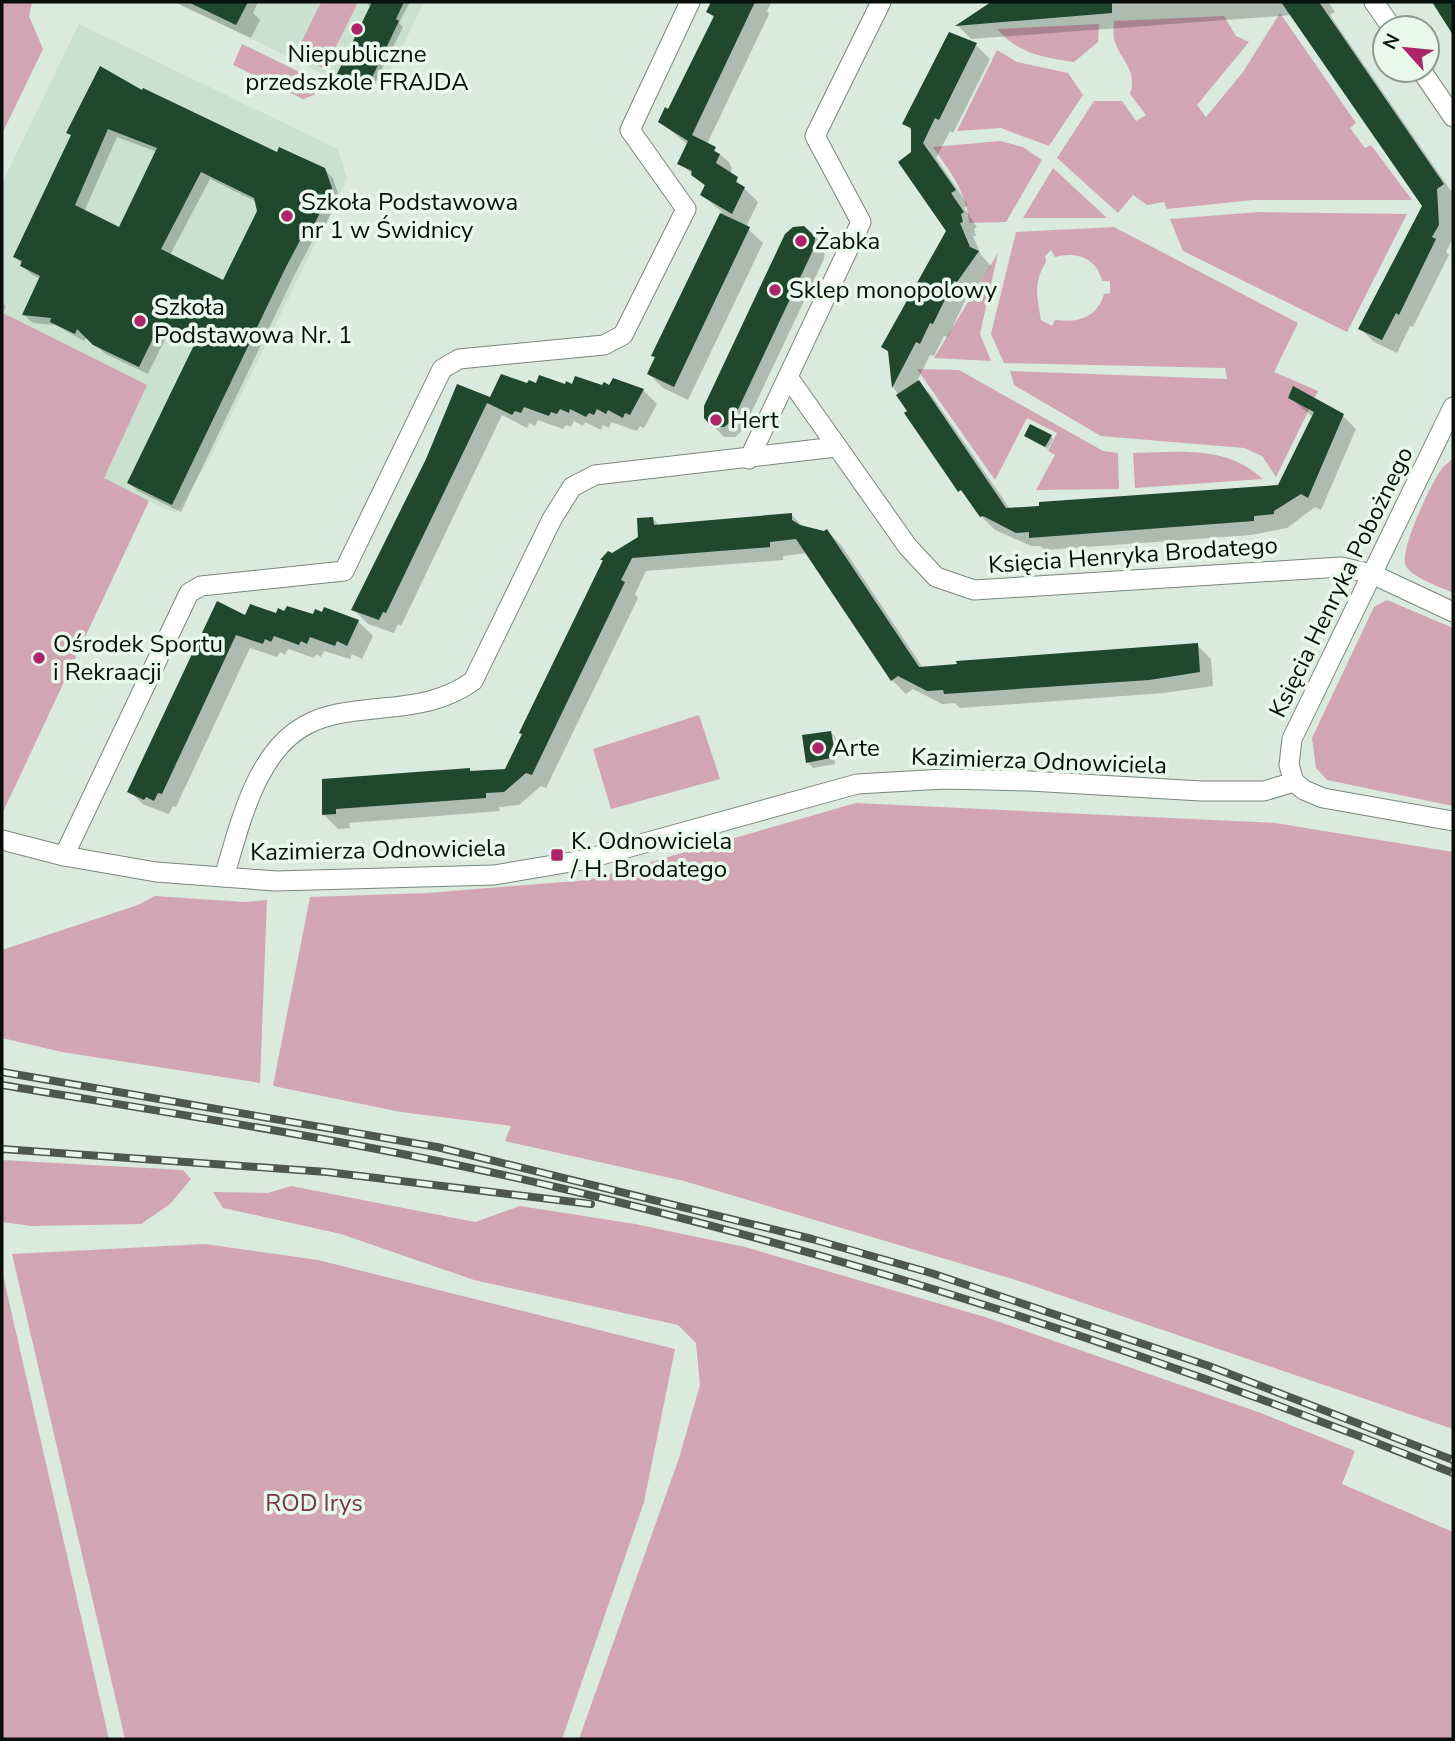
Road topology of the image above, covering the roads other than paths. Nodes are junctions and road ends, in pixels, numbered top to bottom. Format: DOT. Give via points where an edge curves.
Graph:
graph roads {
  1 [pos="691,2"];
  2 [pos="876,5"];
  3 [pos="1431,84"];
  4 [pos="1453,117"];
  5 [pos="788,377"];
  6 [pos="1453,407"];
  7 [pos="836,447"];
  8 [pos="749,459"];
  9 [pos="1372,574"];
  10 [pos="1453,612"];
  11 [pos="1294,782"];
  12 [pos="1453,821"];
  13 [pos="2,839"];
  14 [pos="64,856"];
  15 [pos="224,877"];
  1 -- 14 [label="street" via="631,130 686,209 623,335 604,345 459,359 442,369 344,571 201,586 189,593"];
  2 -- 5 [label="street" via="815,136 862,222"];
  3 -- 4 [label="street"];
  5 -- 7 [label="street, Księcia Henryka Brodatego"];
  5 -- 8 [label="street"];
  6 -- 9 [label="street, Księcia Henryka Pobożnego"];
  7 -- 8 [label="street"];
  7 -- 9 [label="street, Księcia Henryka Brodatego" via="908,547 936,577 974,590 1341,566"];
  8 -- 15 [label="street" via="595,475 572,487 472,681 426,704 340,713 289,736 266,765 239,827"];
  9 -- 10 [label="street, Księcia Henryka Brodatego"];
  9 -- 11 [label="street, Księcia Henryka Pobożnego" via="1292,739 1289,765"];
  11 -- 12 [label="street" via="1323,798"];
  11 -- 15 [label="street, Kazimierza Odnowiciela" via="1264,791 1005,780 857,784 583,860 494,875 276,881"];
  13 -- 14 [label="street, Kazimierza Odnowiciela"];
  14 -- 15 [label="street, Kazimierza Odnowiciela" via="156,872"];
}
